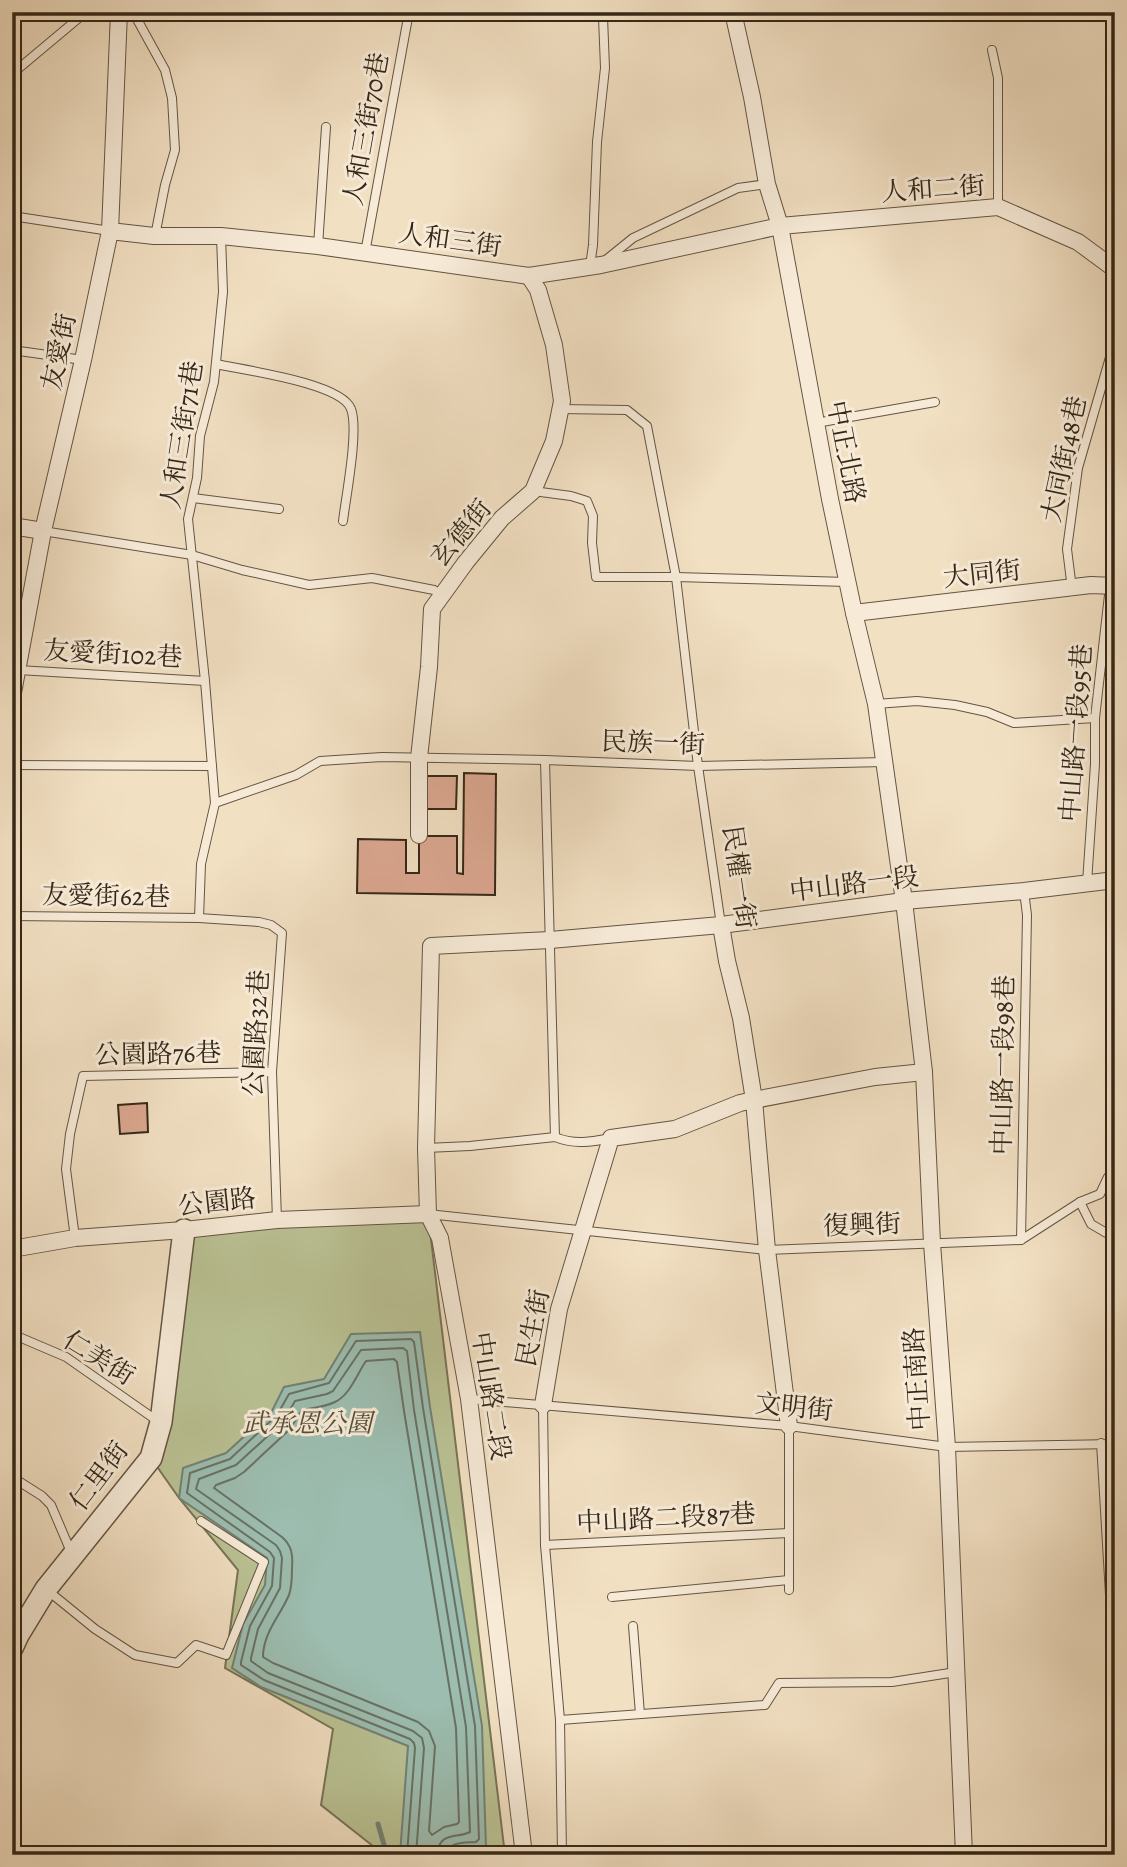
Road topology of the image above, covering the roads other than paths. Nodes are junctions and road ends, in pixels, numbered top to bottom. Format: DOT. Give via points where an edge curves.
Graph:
graph roads {
  1 [pos="86,12"];
  2 [pos="119,12"];
  3 [pos="133,12"];
  4 [pos="409,12"];
  5 [pos="464,12"];
  6 [pos="639,12"];
  7 [pos="733,12"];
  8 [pos="603,17"];
  9 [pos="992,50"];
  10 [pos="12,74"];
  11 [pos="326,127"];
  12 [pos="767,184"];
  13 [pos="998,207"];
  14 [pos="12,216"];
  15 [pos="780,226"];
  16 [pos="110,232"];
  17 [pos="155,236"];
  18 [pos="222,236"];
  19 [pos="318,246"];
  20 [pos="365,253"];
  21 [pos="595,265"];
  22 [pos="1114,269"];
  23 [pos="529,276"];
  24 [pos="1115,340"];
  25 [pos="12,350"];
  26 [pos="83,360"];
  27 [pos="216,365"];
  28 [pos="934,402"];
  29 [pos="560,409"];
  30 [pos="816,423"];
  31 [pos="533,491"];
  32 [pos="193,498"];
  33 [pos="279,509"];
  34 [pos="343,521"];
  35 [pos="12,526"];
  36 [pos="43,531"];
  37 [pos="192,555"];
  38 [pos="676,577"];
  39 [pos="847,582"];
  40 [pos="1112,586"];
  41 [pos="1072,589"];
  42 [pos="442,596"];
  43 [pos="854,613"];
  44 [pos="205,681"];
  45 [pos="14,683"];
  46 [pos="876,704"];
  47 [pos="1095,718"];
  48 [pos="419,758"];
  49 [pos="545,760"];
  50 [pos="885,762"];
  51 [pos="12,765"];
  52 [pos="212,766"];
  53 [pos="698,766"];
  54 [pos="215,803"];
  55 [pos="419,835"];
  56 [pos="1115,880"];
  57 [pos="1087,883"];
  58 [pos="1024,891"];
  59 [pos="904,901"];
  60 [pos="12,916"];
  61 [pos="199,918"];
  62 [pos="721,925"];
  63 [pos="550,940"];
  64 [pos="431,946"];
  65 [pos="272,1072"];
  66 [pos="924,1072"];
  67 [pos="754,1100"];
  68 [pos="555,1137"];
  69 [pos="611,1138"];
  70 [pos="426,1148"];
  71 [pos="1115,1175"];
  72 [pos="1080,1202"];
  73 [pos="428,1214"];
  74 [pos="277,1220"];
  75 [pos="184,1230"];
  76 [pos="583,1230"];
  77 [pos="75,1238"];
  78 [pos="1115,1238"];
  79 [pos="1021,1240"];
  80 [pos="932,1243"];
  81 [pos="12,1249"];
  82 [pos="767,1250"];
  83 [pos="12,1334"];
  84 [pos="469,1399"];
  85 [pos="543,1405"];
  86 [pos="161,1422"];
  87 [pos="789,1426"];
  88 [pos="1101,1443"];
  89 [pos="1115,1444"];
  90 [pos="947,1447"];
  91 [pos="12,1477"];
  92 [pos="201,1521"];
  93 [pos="789,1533"];
  94 [pos="545,1545"];
  95 [pos="73,1555"];
  96 [pos="46,1589"];
  97 [pos="612,1597"];
  98 [pos="633,1626"];
  99 [pos="12,1648"];
  100 [pos="956,1672"];
  101 [pos="1115,1679"];
  102 [pos="640,1714"];
  103 [pos="560,1720"];
  104 [pos="1112,1747"];
  105 [pos="1115,1808"];
  106 [pos="524,1855"];
  107 [pos="562,1855"];
  108 [pos="964,1855"];
  1 -- 10 [label="lane"];
  2 -- 16 [label="street, 友愛街"];
  3 -- 17 [label="lane" via="165,70 172,98 175,150"];
  4 -- 20 [label="lane, 人和三街70巷"];
  5 -- 8 [label="lane" via="488,17"];
  6 -- 8 [label="lane"];
  7 -- 12 [label="street, 中正北路"];
  8 -- 21 [label="lane" via="605,68 597,142"];
  9 -- 13 [label="lane" via="998,78"];
  11 -- 19 [label="lane"];
  12 -- 15 [label="street, 中正北路"];
  12 -- 21 [label="lane" via="738,188 633,238"];
  13 -- 15 [label="street, 人和二街"];
  13 -- 22 [label="street, 人和二街" via="1078,242"];
  14 -- 16 [label="lane"];
  15 -- 21 [label="street, 人和三街"];
  15 -- 30 [label="street, 中正北路"];
  16 -- 17 [label="street, 人和三街"];
  16 -- 26 [label="street, 友愛街"];
  17 -- 18 [label="street, 人和三街"];
  18 -- 19 [label="street, 人和三街"];
  18 -- 27 [label="lane, 人和三街71巷" via="223,292"];
  19 -- 20 [label="street, 人和三街"];
  20 -- 23 [label="street, 人和三街"];
  21 -- 23 [label="street, 人和三街"];
  23 -- 29 [label="street, 玄德街" via="538,290 554,345"];
  24 -- 41 [label="lane, 大同街48巷" via="1079,468 1067,549"];
  25 -- 26 [label="lane"];
  26 -- 36 [label="street, 友愛街"];
  27 -- 32 [label="lane, 人和三街71巷" via="200,436"];
  27 -- 34 [label="lane" via="318,386 339,395 351,407 354,436"];
  28 -- 30 [label="lane"];
  29 -- 31 [label="street, 玄德街" via="554,441"];
  29 -- 38 [label="lane, 民權一街" via="627,410 647,426"];
  30 -- 39 [label="street, 中正北路"];
  31 -- 38 [label="lane" via="587,501 593,516 596,577"];
  31 -- 42 [label="street, 玄德街" via="502,518"];
  32 -- 33 [label="lane"];
  32 -- 37 [label="lane, 人和三街71巷" via="188,519"];
  35 -- 36 [label="street"];
  36 -- 37 [label="lane"];
  36 -- 45 [label="street, 友愛街"];
  37 -- 42 [label="lane" via="309,585 372,578 434,590"];
  37 -- 44 [label="lane, 人和三街71巷"];
  38 -- 39 [label="lane"];
  38 -- 53 [label="lane, 民權一街"];
  39 -- 43 [label="street, 中正北路"];
  40 -- 41 [label="street, 大同街"];
  40 -- 47 [label="lane, 中山路一段95巷"];
  41 -- 43 [label="street, 大同街"];
  42 -- 48 [label="street, 玄德街" via="432,609"];
  43 -- 46 [label="street, 中正北路"];
  44 -- 45 [label="lane, 友愛街102巷"];
  44 -- 52 [label="lane, 人和三街71巷"];
  46 -- 47 [label="lane" via="917,701 955,705 1014,723"];
  46 -- 50 [label="street, 中正北路"];
  47 -- 57 [label="lane, 中山路一段95巷"];
  48 -- 49 [label="lane, 民族一街"];
  48 -- 54 [label="lane, 民族一街" via="320,761 296,775"];
  48 -- 55 [label="street, 玄德街"];
  49 -- 53 [label="lane, 民族一街"];
  49 -- 63 [label="lane"];
  50 -- 53 [label="lane, 民族一街"];
  50 -- 59 [label="street, 中正北路"];
  51 -- 52 [label="lane"];
  52 -- 54 [label="lane, 人和三街71巷"];
  53 -- 62 [label="lane, 民權一街"];
  54 -- 61 [label="lane, 人和三街71巷" via="201,864"];
  56 -- 57 [label="street, 中山路一段"];
  57 -- 58 [label="street, 中山路一段"];
  58 -- 59 [label="street, 中山路一段"];
  58 -- 79 [label="lane, 中山路一段98巷"];
  59 -- 62 [label="street, 中山路一段"];
  59 -- 66 [label="street, 中正南路"];
  60 -- 61 [label="lane, 友愛街62巷"];
  61 -- 65 [label="lane, 公園路32巷" via="259,922 282,933"];
  62 -- 63 [label="street, 中山路一段"];
  62 -- 67 [label="street, 民權一街"];
  63 -- 64 [label="street, 中山路一段"];
  63 -- 68 [label="lane"];
  64 -- 70 [label="street, 中山路二段"];
  65 -- 74 [label="lane, 公園路32巷"];
  65 -- 77 [label="lane, 公園路76巷" via="83,1076 66,1169"];
  66 -- 67 [label="street"];
  66 -- 80 [label="street, 中正南路"];
  67 -- 69 [label="street" via="675,1129"];
  67 -- 82 [label="street, 民權一街"];
  68 -- 69 [label="lane" via="568,1143"];
  68 -- 70 [label="lane"];
  69 -- 76 [label="street, 民生街"];
  70 -- 73 [label="street, 中山路二段"];
  71 -- 72 [label="lane" via="1108,1177 1100,1194"];
  72 -- 78 [label="lane" via="1091,1224"];
  72 -- 79 [label="lane"];
  73 -- 74 [label="street, 公園路"];
  73 -- 76 [label="lane, 復興街"];
  73 -- 84 [label="street, 中山路二段" via="440,1238"];
  74 -- 75 [label="street, 公園路"];
  75 -- 77 [label="street, 公園路"];
  75 -- 86 [label="street, 仁里街"];
  76 -- 82 [label="lane, 復興街"];
  76 -- 85 [label="street, 民生街" via="559,1309"];
  77 -- 81 [label="street, 公園路"];
  79 -- 80 [label="lane, 復興街"];
  80 -- 82 [label="lane, 復興街"];
  80 -- 90 [label="street, 中正南路"];
  82 -- 87 [label="street, 民權一街"];
  83 -- 86 [label="lane, 仁美街" via="66,1357"];
  84 -- 85 [label="lane, 文明街"];
  84 -- 106 [label="street, 中山路二段"];
  85 -- 87 [label="lane, 文明街"];
  85 -- 94 [label="lane, 民生街"];
  86 -- 95 [label="street, 仁里街" via="151,1458"];
  87 -- 90 [label="lane, 文明街"];
  87 -- 93 [label="lane"];
  88 -- 89 [label="lane, 文明街"];
  88 -- 90 [label="lane, 文明街"];
  88 -- 101 [label="lane"];
  90 -- 100 [label="street, 中正南路"];
  91 -- 95 [label="lane" via="51,1506"];
  92 -- 96 [label="lane" via="264,1562 226,1655 196,1645 177,1663 135,1654"];
  93 -- 94 [label="lane, 中山路二段87巷"];
  93 -- 97 [label="lane" via="789,1585"];
  94 -- 103 [label="lane, 民生街"];
  95 -- 96 [label="street, 仁里街"];
  96 -- 99 [label="street, 仁里街"];
  98 -- 102 [label="lane"];
  100 -- 102 [label="lane" via="892,1682 779,1684 765,1704"];
  100 -- 108 [label="street, 中正南路"];
  102 -- 103 [label="lane"];
  103 -- 107 [label="lane, 民生街"];
  104 -- 105 [label="lane"];
}
